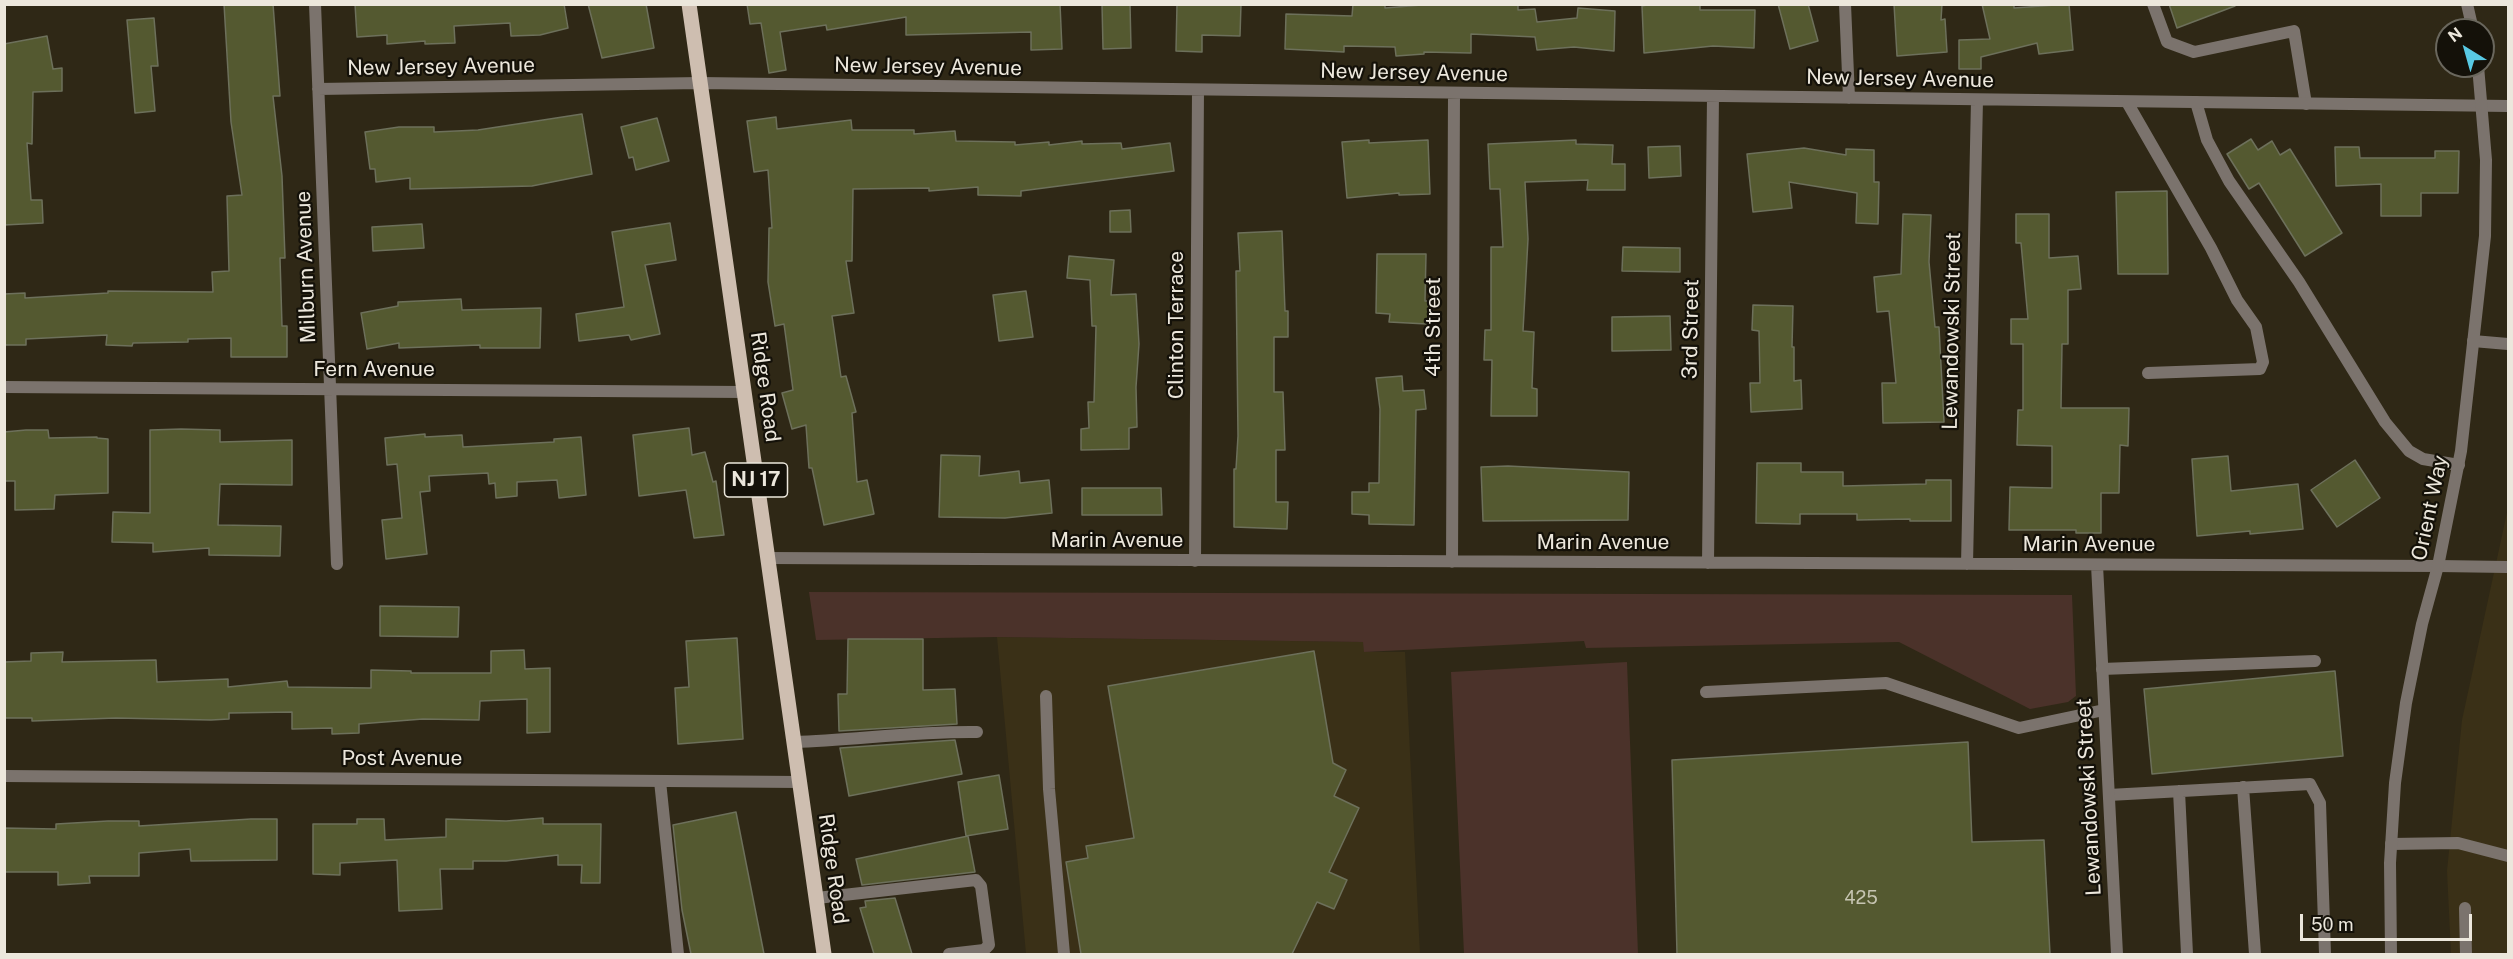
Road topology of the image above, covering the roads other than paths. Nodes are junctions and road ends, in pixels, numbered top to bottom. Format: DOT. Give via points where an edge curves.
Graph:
graph roads {
  1 [pos="315,4"];
  2 [pos="688,4"];
  3 [pos="1845,4"];
  4 [pos="2153,4"];
  5 [pos="2479,78"];
  6 [pos="700,82"];
  7 [pos="318,89"];
  8 [pos="1198,90"];
  9 [pos="1454,93"];
  10 [pos="1713,96"];
  11 [pos="1849,98"];
  12 [pos="1977,100"];
  13 [pos="2127,102"];
  14 [pos="2196,102"];
  15 [pos="2306,104"];
  16 [pos="2482,106"];
  17 [pos="2508,106"];
  18 [pos="2473,342"];
  19 [pos="2508,344"];
  20 [pos="2148,373"];
  21 [pos="4,387"];
  22 [pos="330,390"];
  23 [pos="744,392"];
  24 [pos="2458,465"];
  25 [pos="768,558"];
  26 [pos="1196,561"];
  27 [pos="1452,562"];
  28 [pos="1708,563"];
  29 [pos="336,564"];
  30 [pos="1967,564"];
  31 [pos="2097,565"];
  32 [pos="2438,566"];
  33 [pos="2508,567"];
  34 [pos="2315,661"];
  35 [pos="2102,669"];
  36 [pos="1706,692"];
  37 [pos="1046,696"];
  38 [pos="2104,710"];
  39 [pos="977,732"];
  40 [pos="794,742"];
  41 [pos="4,776"];
  42 [pos="660,781"];
  43 [pos="800,782"];
  44 [pos="2243,787"];
  45 [pos="2179,791"];
  46 [pos="2109,795"];
  47 [pos="2391,844"];
  48 [pos="2508,855"];
  49 [pos="817,898"];
  50 [pos="2465,908"];
  51 [pos="678,954"];
  52 [pos="824,954"];
  53 [pos="949,954"];
  54 [pos="1064,954"];
  55 [pos="2117,954"];
  56 [pos="2187,954"];
  57 [pos="2256,954"];
  58 [pos="2325,954"];
  59 [pos="2391,954"];
  60 [pos="2466,954"];
  1 -- 7 [label="street, Milburn Avenue"];
  2 -- 6 [label="main road, Ridge Road / NJ 17"];
  3 -- 11 [label="street"];
  4 -- 15 [label="street" via="2167,42 2194,52 2294,31"];
  5 -- 16 [label="street, Orient Way"];
  6 -- 7 [label="street, New Jersey Avenue"];
  6 -- 8 [label="street, New Jersey Avenue"];
  6 -- 23 [label="main road, Ridge Road / NJ 17"];
  7 -- 22 [label="street, Milburn Avenue"];
  8 -- 9 [label="street, New Jersey Avenue"];
  8 -- 26 [label="street, Clinton Terrace"];
  9 -- 10 [label="street, New Jersey Avenue"];
  9 -- 27 [label="street, 4th Street"];
  10 -- 11 [label="street, New Jersey Avenue"];
  10 -- 28 [label="street, 3rd Street"];
  11 -- 12 [label="street, New Jersey Avenue"];
  12 -- 13 [label="street, New Jersey Avenue"];
  12 -- 30 [label="street, Lewandowski Street"];
  13 -- 14 [label="street, New Jersey Avenue"];
  13 -- 20 [label="street" via="2237,300 2256,327 2263,362 2260,369"];
  14 -- 15 [label="street, New Jersey Avenue"];
  14 -- 24 [label="street" via="2207,140 2229,181 2299,282 2385,422 2409,451 2423,459"];
  15 -- 16 [label="street, New Jersey Avenue"];
  16 -- 17 [label="street, New Jersey Avenue"];
  16 -- 18 [label="street, Orient Way" via="2485,236"];
  18 -- 19 [label="street"];
  18 -- 24 [label="street, Orient Way"];
  21 -- 22 [label="street, Fern Avenue"];
  22 -- 23 [label="street, Fern Avenue"];
  22 -- 29 [label="street, Milburn Avenue"];
  23 -- 25 [label="main road, Ridge Road / NJ 17"];
  24 -- 32 [label="street, Orient Way"];
  25 -- 26 [label="street, Marin Avenue"];
  25 -- 40 [label="main road, Ridge Road / NJ 17"];
  26 -- 27 [label="street, Marin Avenue"];
  27 -- 28 [label="street, Marin Avenue"];
  28 -- 30 [label="street, Marin Avenue"];
  30 -- 31 [label="street, Marin Avenue"];
  31 -- 32 [label="street, Marin Avenue"];
  31 -- 35 [label="street, Lewandowski Street"];
  32 -- 33 [label="street, Marin Avenue"];
  32 -- 47 [label="street, Orient Way" via="2406,703"];
  34 -- 35 [label="street"];
  35 -- 38 [label="street, Lewandowski Street"];
  36 -- 38 [label="street" via="1886,683 2019,728"];
  37 -- 54 [label="street" via="1049,789"];
  38 -- 46 [label="street, Lewandowski Street"];
  39 -- 40 [label="street"];
  40 -- 43 [label="main road, Ridge Road / NJ 17"];
  41 -- 42 [label="street, Post Avenue"];
  42 -- 43 [label="street, Post Avenue"];
  42 -- 51 [label="street"];
  43 -- 49 [label="main road, Ridge Road / NJ 17"];
  44 -- 45 [label="street"];
  44 -- 57 [label="street"];
  44 -- 58 [label="street" via="2310,784 2320,803"];
  45 -- 46 [label="street"];
  45 -- 56 [label="street"];
  46 -- 55 [label="street, Lewandowski Street"];
  47 -- 48 [label="street" via="2458,843"];
  47 -- 59 [label="street, Orient Way"];
  49 -- 52 [label="main road, Ridge Road / NJ 17"];
  49 -- 53 [label="street" via="976,880 981,886 988,945 984,950"];
  50 -- 60 [label="street"];
}
